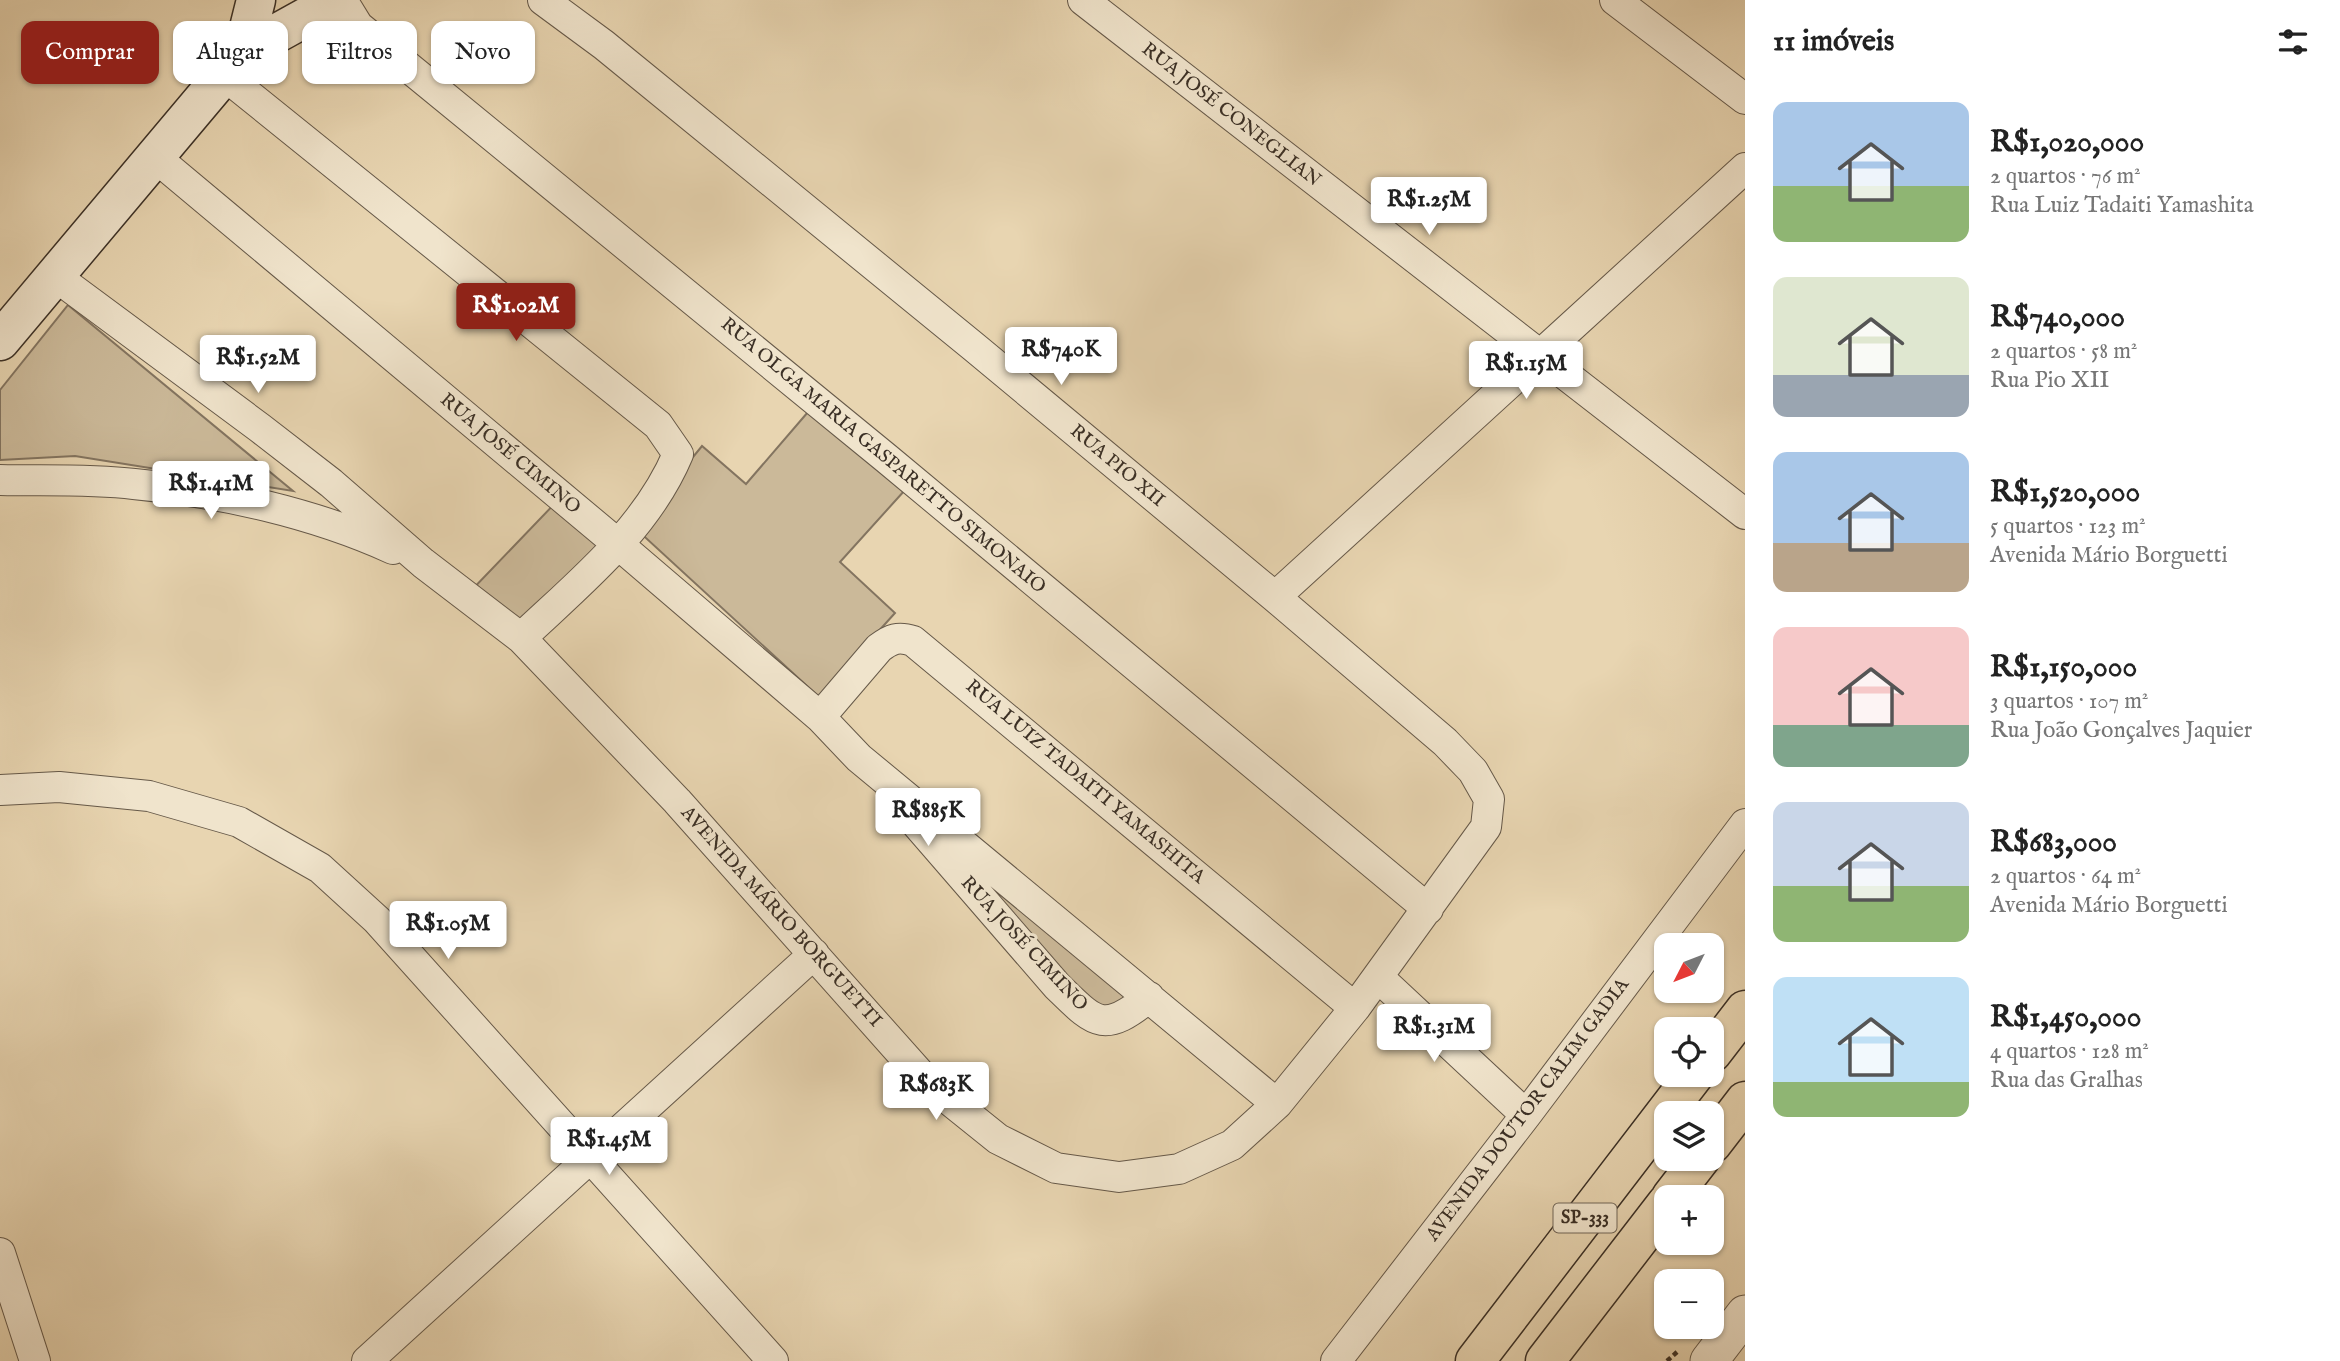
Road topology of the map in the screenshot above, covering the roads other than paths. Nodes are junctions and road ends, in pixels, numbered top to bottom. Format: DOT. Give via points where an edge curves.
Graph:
graph roads {
  1 [pos="256,0"];
  2 [pos="337,0"];
  3 [pos="342,0"];
  4 [pos="543,0"];
  5 [pos="1083,0"];
  6 [pos="1615,0"];
  7 [pos="1114,9"];
  8 [pos="249,21"];
  9 [pos="288,30"];
  10 [pos="216,84"];
  11 [pos="259,84"];
  12 [pos="1745,99"];
  13 [pos="155,156"];
  14 [pos="1745,168"];
  15 [pos="55,275"];
  16 [pos="0,341"];
  17 [pos="1539,355"];
  18 [pos="0,480"];
  19 [pos="1745,514"];
  20 [pos="619,545"];
  21 [pos="423,563"];
  22 [pos="1275,597"];
  23 [pos="521,638"];
  24 [pos="821,717"];
  25 [pos="859,758"];
  26 [pos="0,790"];
  27 [pos="1745,824"];
  28 [pos="1486,827"];
  29 [pos="1428,909"];
  30 [pos="814,954"];
  31 [pos="1378,977"];
  32 [pos="1149,998"];
  33 [pos="1355,1008"];
  34 [pos="1745,1010"];
  35 [pos="1724,1037"];
  36 [pos="1685,1087"];
  37 [pos="1745,1101"];
  38 [pos="1277,1104"];
  39 [pos="1525,1115"];
  40 [pos="1724,1128"];
  41 [pos="591,1159"];
  42 [pos="1691,1171"];
  43 [pos="1680,1185"];
  44 [pos="1654,1220"];
  45 [pos="0,1253"];
  46 [pos="1745,1314"];
  47 [pos="373,1359"];
  48 [pos="35,1361"];
  49 [pos="773,1361"];
  50 [pos="1336,1361"];
  51 [pos="1475,1361"];
  52 [pos="1545,1361"];
  53 [pos="1709,1361"];
  1 -- 8 [label="main road"];
  2 -- 9 [label="main road"];
  3 -- 29 [label="street, RUA OLGA MARIA GASPARETTO SIMONAIO" via="358,26 886,457"];
  4 -- 22 [label="street, RUA PIO XII"];
  5 -- 7 [label="street, RUA JOSÉ CONEGLIAN"];
  6 -- 12 [label="street"];
  7 -- 17 [label="street, RUA JOSÉ CONEGLIAN"];
  10 -- 13 [label="main road"];
  11 -- 20 [label="street" via="658,425 678,454 668,476"];
  13 -- 15 [label="main road"];
  13 -- 20 [label="street, RUA JOSÉ CIMINO"];
  14 -- 17 [label="street"];
  15 -- 16 [label="main road"];
  15 -- 21 [label="street, AVENIDA MÁRIO BORGUETTI" via="331,483"];
  17 -- 19 [label="street, RUA JOSÉ CONEGLIAN"];
  17 -- 22 [label="street"];
  18 -- 21 [label="street, AVENIDA MÁRIO BORGUETTI" via="133,483 241,500 356,532"];
  20 -- 23 [label="street"];
  20 -- 24 [label="street, RUA JOSÉ CIMINO"];
  21 -- 23 [label="street, AVENIDA MÁRIO BORGUETTI"];
  22 -- 28 [label="street, RUA PIO XII" via="1473,771 1489,799"];
  23 -- 30 [label="street, AVENIDA MÁRIO BORGUETTI"];
  24 -- 25 [label="street, RUA JOSÉ CIMINO"];
  24 -- 33 [label="street, RUA LUIZ TADAITI YAMASHITA" via="879,648 901,637 913,641"];
  25 -- 32 [label="street, RUA JOSÉ CIMINO"];
  25 -- 32 [label="street, RUA JOSÉ CIMINO" via="1081,1009 1095,1019 1112,1021"];
  26 -- 41 [label="street" via="59,787 149,796 239,822 320,868 377,920"];
  27 -- 39 [label="street, AVENIDA DOUTOR CALIM GADIA"];
  28 -- 29 [label="street, AVENIDA MÁRIO BORGUETTI"];
  29 -- 31 [label="street, AVENIDA MÁRIO BORGUETTI"];
  30 -- 38 [label="street, AVENIDA MÁRIO BORGUETTI" via="927,1082 998,1139 1056,1168 1119,1177 1179,1169 1232,1145"];
  30 -- 41 [label="street"];
  31 -- 33 [label="street, AVENIDA MÁRIO BORGUETTI"];
  31 -- 39 [label="street"];
  32 -- 38 [label="street, RUA JOSÉ CIMINO"];
  33 -- 38 [label="street, AVENIDA MÁRIO BORGUETTI"];
  34 -- 35 [label="highway"];
  36 -- 51 [label="highway, SP-333"];
  37 -- 40 [label="highway"];
  39 -- 50 [label="street, AVENIDA DOUTOR CALIM GADIA"];
  41 -- 47 [label="street"];
  41 -- 49 [label="street"];
  42 -- 43 [label="highway"];
  44 -- 52 [label="highway, SP-333"];
  45 -- 48 [label="street"];
  46 -- 53 [label="street"];
}
